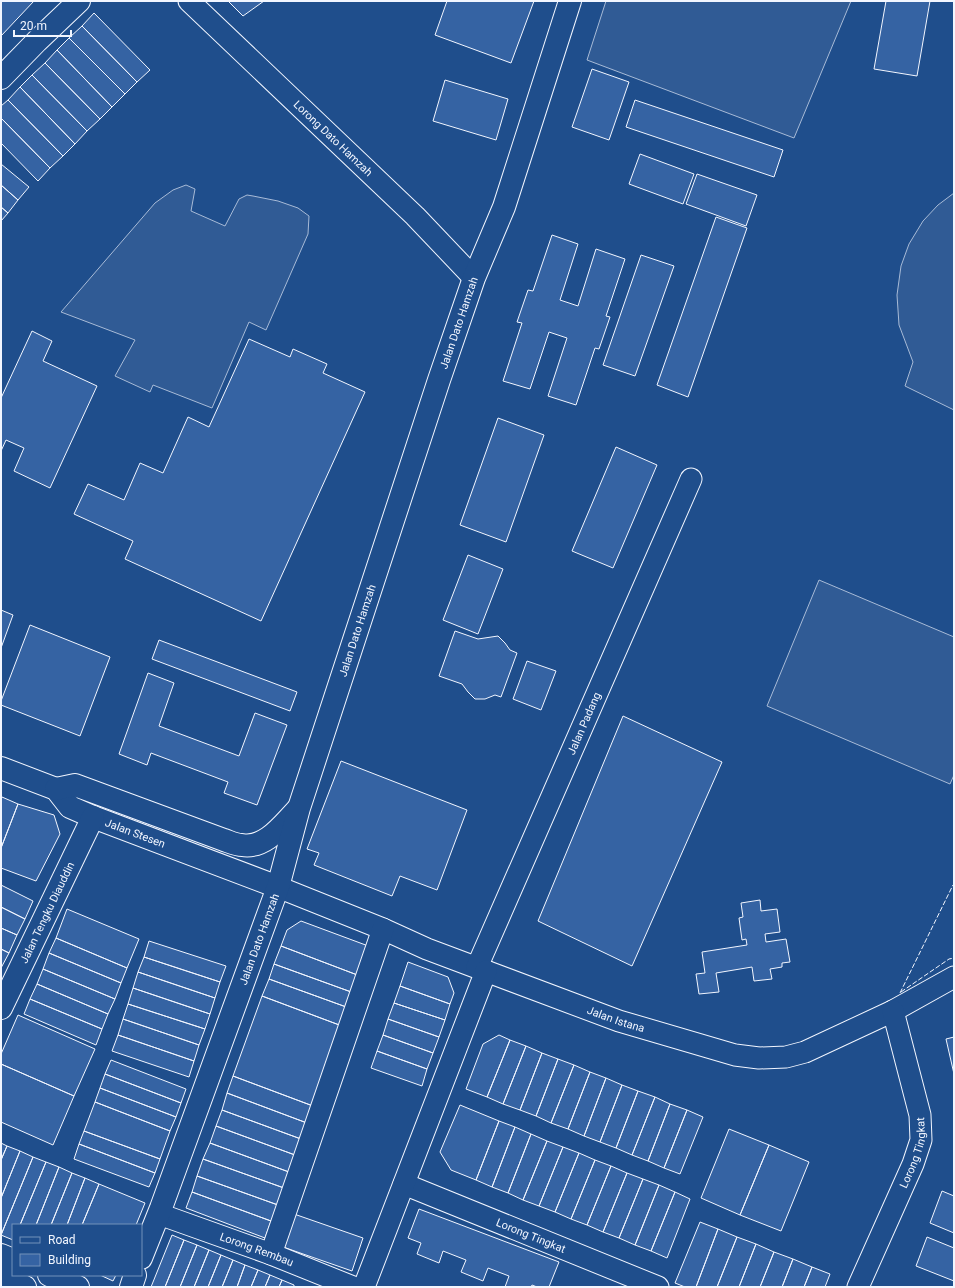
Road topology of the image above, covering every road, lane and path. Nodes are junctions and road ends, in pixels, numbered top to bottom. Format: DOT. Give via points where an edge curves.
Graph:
graph roads {
  1 [pos="79,1"];
  2 [pos="189,1"];
  3 [pos="570,1"];
  4 [pos="1,78"];
  5 [pos="474,278"];
  6 [pos="691,479"];
  7 [pos="1,768"];
  8 [pos="56,789"];
  9 [pos="299,808"];
  10 [pos="93,817"];
  11 [pos="278,887"];
  12 [pos="383,929"];
  13 [pos="481,969"];
  14 [pos="954,977"];
  15 [pos="1,1008"];
  16 [pos="893,1011"];
  17 [pos="404,1184"];
  18 [pos="159,1214"];
  19 [pos="271,1254"];
  20 [pos="1,1255"];
  21 [pos="142,1256"];
  22 [pos="12,1260"];
  23 [pos="51,1276"];
  24 [pos="135,1276"];
  25 [pos="1,1277"];
  26 [pos="25,1287"];
  27 [pos="78,1287"];
  28 [pos="132,1287"];
  29 [pos="353,1287"];
  30 [pos="364,1287"];
  31 [pos="658,1287"];
  32 [pos="858,1287"];
  1 -- 4 [label="main road"];
  2 -- 5 [label="street, Lorong Dato Hamzah" via="415,216"];
  3 -- 5 [label="main road, Jalan Dato Hamzah" via="504,207"];
  5 -- 9 [label="main road, Jalan Dato Hamzah"];
  6 -- 13 [label="street, Jalan Padang"];
  7 -- 8 [label="main road"];
  8 -- 9 [label="main road" via="75,785 243,846 256,845 272,836"];
  8 -- 10 [label="main road, Jalan Stesen" via="70,807"];
  9 -- 11 [label="main road, Jalan Dato Hamzah"];
  10 -- 11 [label="main road, Jalan Stesen"];
  10 -- 15 [label="main road, Jalan Tengku Diauddin"];
  11 -- 12 [label="street, Jalan Istana"];
  11 -- 18 [label="main road, Jalan Dato Hamzah"];
  12 -- 13 [label="street, Jalan Istana"];
  12 -- 19 [label="street"];
  13 -- 16 [label="street, Jalan Istana" via="620,1021 735,1055 759,1058 786,1057 805,1052"];
  13 -- 17 [label="street"];
  14 -- 16 [label="street, Jalan Istana"];
  16 -- 32 [label="street, Lorong Tingkat" via="920,1115 921,1140 913,1164"];
  17 -- 30 [label="street"];
  17 -- 31 [label="street, Lorong Tingkat"];
  18 -- 19 [label="street, Lorong Rembau"];
  18 -- 21 [label="main road, Jalan Dato Hamzah"];
  19 -- 29 [label="street, Lorong Rembau"];
  20 -- 22 [label="main road"];
  23 -- 27 [label="main road"];
  24 -- 28 [label="main road"];
  25 -- 26 [label="main road"];
}
